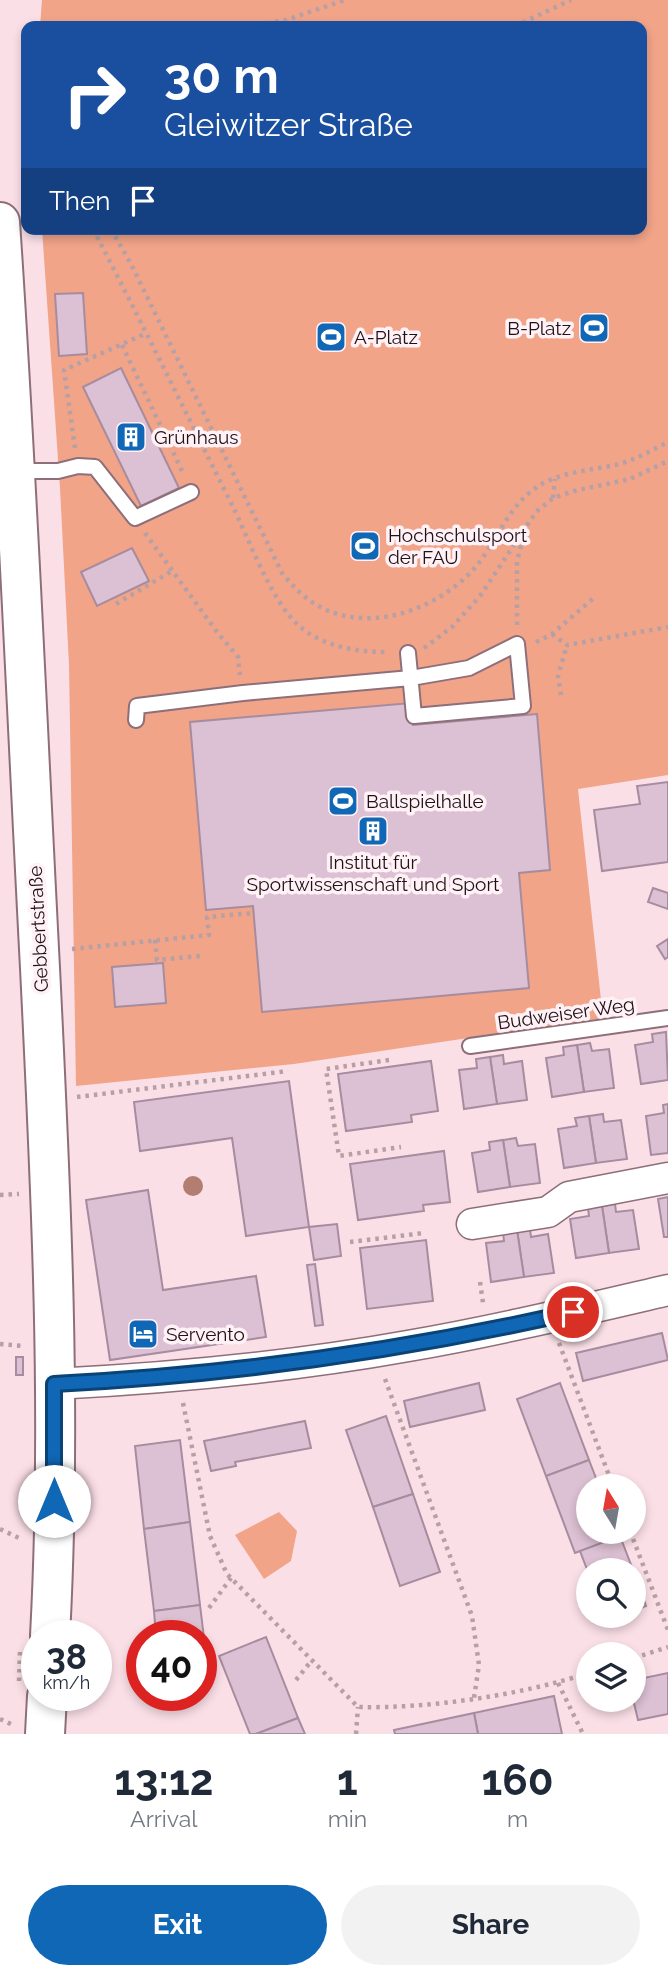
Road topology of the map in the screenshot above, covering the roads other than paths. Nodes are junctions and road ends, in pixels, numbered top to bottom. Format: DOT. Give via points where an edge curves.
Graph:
graph roads {
  1 [pos="0,222"];
  2 [pos="14,471"];
  3 [pos="191,492"];
  4 [pos="408,653"];
  5 [pos="411,678"];
  6 [pos="136,720"];
  7 [pos="668,1018"];
  8 [pos="470,1046"];
  9 [pos="668,1178"];
  10 [pos="472,1224"];
  11 [pos="668,1290"];
  12 [pos="54,1384"];
  13 [pos="51,1620"];
  14 [pos="46,1711"];
  15 [pos="45,1734"];
  1 -- 2 [label="street, Gebbertstraße"];
  2 -- 3 [label="lane" via="95,467 135,519"];
  2 -- 12 [label="street, Gebbertstraße" via="51,1192"];
  4 -- 5 [label="lane"];
  5 -- 5 [label="lane" via="469,668 517,644 523,706 414,716"];
  5 -- 6 [label="lane" via="137,706"];
  7 -- 8 [label="lane, Budweiser Weg"];
  9 -- 10 [label="street" via="569,1197 548,1212"];
  11 -- 12 [label="street" via="374,1351 256,1368"];
  12 -- 13 [label="street, Gebbertstraße"];
  14 -- 15 [label="street"];
}
